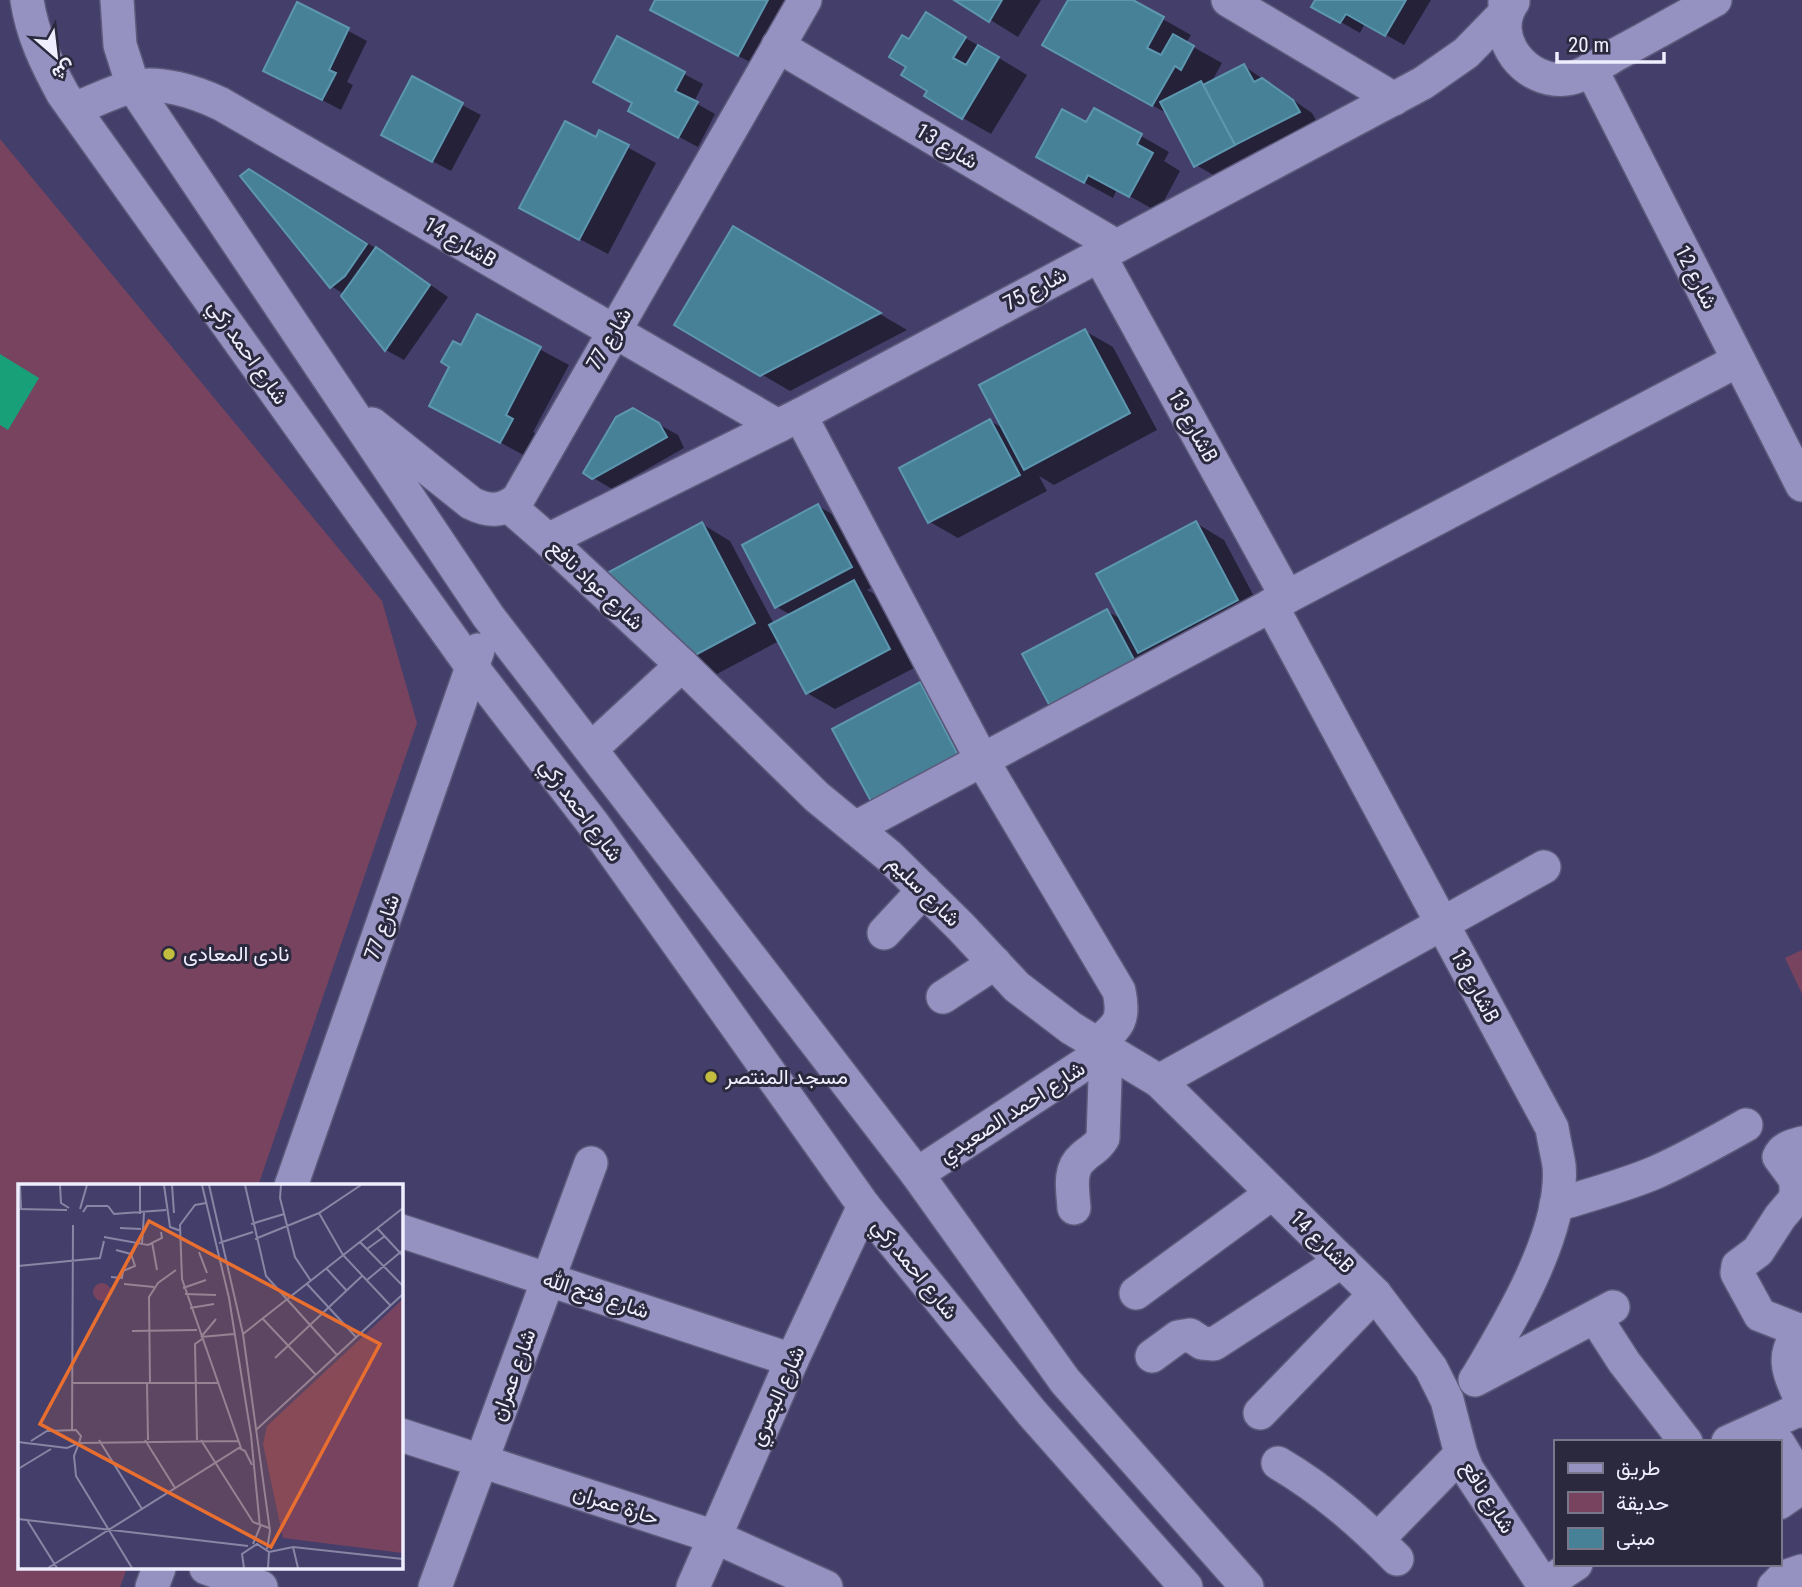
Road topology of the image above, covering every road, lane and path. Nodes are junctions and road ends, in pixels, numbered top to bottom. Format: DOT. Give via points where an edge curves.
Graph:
graph roads {
  1 [pos="27,0"];
  2 [pos="117,0"];
  3 [pos="805,0"];
  4 [pos="1228,0"];
  5 [pos="1715,0"];
  6 [pos="1509,4"];
  7 [pos="778,46"];
  8 [pos="1591,69"];
  9 [pos="133,86"];
  10 [pos="1394,99"];
  11 [pos="74,109"];
  12 [pos="1107,251"];
  13 [pos="614,331"];
  14 [pos="1737,361"];
  15 [pos="349,406"];
  16 [pos="789,421"];
  17 [pos="1802,485"];
  18 [pos="509,506"];
  19 [pos="548,540"];
  20 [pos="1279,601"];
  21 [pos="488,616"];
  22 [pos="682,665"];
  23 [pos="472,667"];
  24 [pos="591,749"];
  25 [pos="982,760"];
  26 [pos="855,828"];
  27 [pos="1545,867"];
  28 [pos="924,890"];
  29 [pos="1442,924"];
  30 [pos="884,933"];
  31 [pos="995,962"];
  32 [pos="943,997"];
  33 [pos="1102,1047"];
  34 [pos="1169,1090"];
  35 [pos="1746,1125"];
  36 [pos="1802,1143"];
  37 [pos="591,1163"];
  38 [pos="918,1174"];
  39 [pos="292,1184"];
  40 [pos="1271,1194"];
  41 [pos="1799,1202"];
  42 [pos="1556,1205"];
  43 [pos="864,1206"];
  44 [pos="1074,1208"];
  45 [pos="402,1231"];
  46 [pos="1342,1261"];
  47 [pos="548,1280"];
  48 [pos="1136,1293"];
  49 [pos="1375,1294"];
  50 [pos="1801,1330"];
  51 [pos="1152,1356"];
  52 [pos="792,1360"];
  53 [pos="1476,1379"];
  54 [pos="1447,1399"];
  55 [pos="1802,1402"];
  56 [pos="1802,1410"];
  57 [pos="1260,1413"];
  58 [pos="402,1435"];
  59 [pos="1775,1437"];
  60 [pos="1684,1440"];
  61 [pos="1747,1440"];
  62 [pos="1781,1447"];
  63 [pos="1461,1454"];
  64 [pos="482,1462"];
  65 [pos="1278,1463"];
  66 [pos="1802,1484"];
  67 [pos="1781,1501"];
  68 [pos="715,1537"];
  69 [pos="1573,1566"];
  70 [pos="158,1570"];
  71 [pos="212,1570"];
  72 [pos="1802,1570"];
  73 [pos="1545,1586"];
  74 [pos="152,1587"];
  75 [pos="261,1587"];
  76 [pos="435,1587"];
  77 [pos="693,1587"];
  78 [pos="826,1587"];
  79 [pos="1186,1587"];
  80 [pos="1247,1587"];
  81 [pos="1774,1587"];
  1 -- 11 [label="street, شارع احمد زكي" via="43,57"];
  2 -- 9 [label="street" via="120,44"];
  3 -- 7 [label="street, شارع 77"];
  4 -- 10 [label="street"];
  5 -- 8 [label="street, شارع 75"];
  6 -- 8 [label="street, شارع 75" via="1506,40 1519,63 1541,77 1567,79"];
  6 -- 10 [label="street, شارع 75" via="1466,53"];
  7 -- 12 [label="street, شارع 13"];
  7 -- 13 [label="street, شارع 77"];
  8 -- 14 [label="street, شارع 12"];
  9 -- 11 [label="street"];
  9 -- 13 [label="street, شارع 14B" via="195,92 221,104"];
  9 -- 15 [label="street"];
  10 -- 12 [label="street, شارع 75"];
  11 -- 23 [label="street, شارع احمد زكي"];
  12 -- 16 [label="street, شارع 75"];
  12 -- 20 [label="street, شارع 13B"];
  13 -- 16 [label="street, شارع 14B"];
  13 -- 18 [label="street, شارع 77" via="518,499"];
  14 -- 17 [label="street, شارع 12"];
  14 -- 20 [label="street"];
  15 -- 18 [label="street" via="471,503 483,509"];
  15 -- 21 [label="street"];
  16 -- 19 [label="street, شارع 75"];
  16 -- 25 [label="street, شارع احمد الصعيدي"];
  18 -- 19 [label="street, شارع عواد نافع"];
  19 -- 22 [label="street, شارع عواد نافع"];
  20 -- 25 [label="street"];
  20 -- 29 [label="street, شارع 13B"];
  21 -- 23 [label="street, شارع 77"];
  21 -- 24 [label="street"];
  22 -- 24 [label="street"];
  22 -- 26 [label="street, شارع سليم"];
  23 -- 39 [label="street, شارع 77"];
  23 -- 43 [label="street, شارع احمد زكي" via="594,825"];
  24 -- 38 [label="street"];
  25 -- 26 [label="street"];
  25 -- 33 [label="street, شارع احمد الصعيدي" via="1119,991 1123,1009"];
  26 -- 28 [label="street, شارع سليم"];
  27 -- 29 [label="street"];
  28 -- 30 [label="street"];
  28 -- 31 [label="street, شارع سليم"];
  29 -- 34 [label="street"];
  29 -- 42 [label="street, شارع 13B" via="1552,1128 1559,1167"];
  31 -- 32 [label="street"];
  31 -- 33 [label="street, شارع سليم" via="1028,995"];
  33 -- 34 [label="street, شارع سليم"];
  33 -- 38 [label="street, شارع احمد الصعيدي"];
  33 -- 44 [label="street" via="1103,1139 1074,1167"];
  34 -- 40 [label="street, شارع 14B"];
  35 -- 42 [label="street" via="1654,1173"];
  36 -- 41 [label="street" via="1781,1151 1779,1157 1796,1180"];
  37 -- 47 [label="street, شارع عمران"];
  38 -- 80 [label="street" via="1065,1381"];
  40 -- 46 [label="street, شارع 14B"];
  40 -- 48 [label="street"];
  41 -- 50 [label="street" via="1780,1217 1737,1273 1760,1315"];
  42 -- 53 [label="street, شارع 13B" via="1526,1288"];
  43 -- 52 [label="street, شارع البصري"];
  43 -- 79 [label="street, شارع احمد زكي" via="1032,1413"];
  45 -- 47 [label="street, شارع فتح الله"];
  46 -- 49 [label="street, شارع 14B"];
  46 -- 51 [label="street" via="1214,1344 1190,1335 1178,1337"];
  47 -- 52 [label="street, شارع فتح الله"];
  47 -- 64 [label="street, شارع عمران"];
  49 -- 54 [label="street, شارع 14B" via="1431,1368"];
  49 -- 57 [label="street"];
  50 -- 55 [label="street" via="1787,1358"];
  52 -- 68 [label="street, شارع البصري"];
  53 -- 54 [label="street"];
  53 -- 60 [label="street" via="1604,1312 1624,1362"];
  54 -- 63 [label="street, شارع نافع"];
  56 -- 59 [label="street" via="1796,1411"];
  58 -- 64 [label="street, حارة عمران"];
  59 -- 61 [label="street"];
  62 -- 66 [label="street"];
  63 -- 65 [label="street" via="1388,1549 1331,1497"];
  63 -- 73 [label="street, شارع نافع"];
  64 -- 68 [label="street, حارة عمران"];
  64 -- 76 [label="street, شارع عمران"];
  66 -- 67 [label="street"];
  68 -- 77 [label="street, شارع البصري"];
  68 -- 78 [label="street, حارة عمران"];
  69 -- 73 [label="street"];
  70 -- 74 [label="street"];
  71 -- 75 [label="street"];
  72 -- 81 [label="street"];
}
